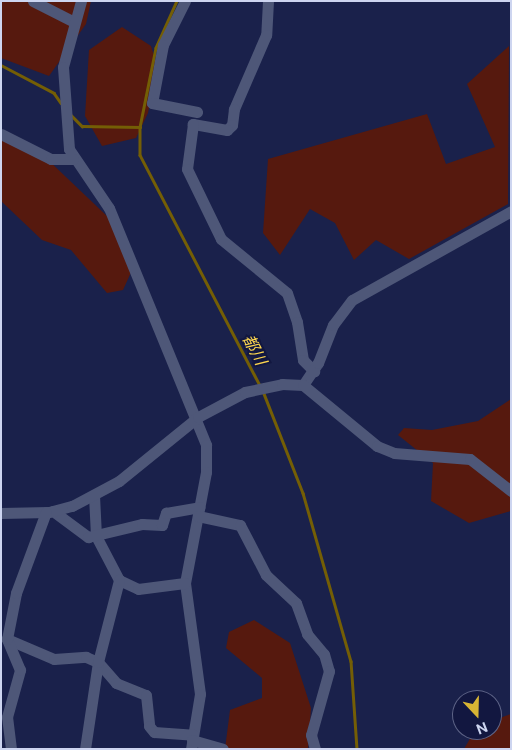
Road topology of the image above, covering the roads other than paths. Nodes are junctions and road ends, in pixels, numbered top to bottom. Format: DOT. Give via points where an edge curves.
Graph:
graph roads {
  1 [pos="33,1"];
  2 [pos="80,1"];
  3 [pos="185,1"];
  4 [pos="268,1"];
  5 [pos="74,22"];
  6 [pos="197,112"];
  7 [pos="1,134"];
  8 [pos="73,159"];
  9 [pos="511,211"];
  10 [pos="314,370"];
  11 [pos="303,385"];
  12 [pos="198,417"];
  13 [pos="511,491"];
  14 [pos="94,495"];
  15 [pos="49,512"];
  16 [pos="199,512"];
  17 [pos="1,513"];
  18 [pos="96,536"];
  19 [pos="119,580"];
  20 [pos="185,583"];
  21 [pos="7,639"];
  22 [pos="98,662"];
  23 [pos="192,741"];
  24 [pos="11,749"];
  25 [pos="85,749"];
  26 [pos="223,749"];
  27 [pos="315,749"];
  1 -- 5 [label="street"];
  2 -- 5 [label="street"];
  3 -- 6 [label="street" via="163,46 152,103"];
  4 -- 10 [label="street" via="266,35 234,109 232,125 227,130 193,124 187,169 220,239 287,293 297,322 303,360"];
  5 -- 8 [label="street" via="63,78 66,134"];
  7 -- 8 [label="street" via="51,159"];
  8 -- 12 [label="street" via="109,208"];
  9 -- 10 [label="street" via="352,300 333,325"];
  10 -- 11 [label="street"];
  11 -- 12 [label="street" via="269,385 255,389"];
  11 -- 13 [label="street" via="377,446 394,453 470,459"];
  12 -- 14 [label="street" via="129,474"];
  12 -- 16 [label="street" via="207,454"];
  14 -- 15 [label="street"];
  14 -- 18 [label="street"];
  15 -- 17 [label="street"];
  15 -- 18 [label="street" via="76,533"];
  15 -- 21 [label="street" via="14,599"];
  16 -- 18 [label="street" via="166,513 162,525 142,524"];
  16 -- 20 [label="street"];
  16 -- 27 [label="street" via="240,525 266,575 296,603 307,634 324,654 329,671 311,735"];
  18 -- 19 [label="street"];
  19 -- 20 [label="street" via="138,589"];
  19 -- 22 [label="street"];
  20 -- 23 [label="street" via="200,694"];
  21 -- 22 [label="street" via="54,659 86,657"];
  21 -- 24 [label="street" via="20,670 7,716"];
  22 -- 23 [label="street" via="116,683 146,695 149,726 154,732"];
  22 -- 25 [label="street"];
  23 -- 26 [label="street"];
}
